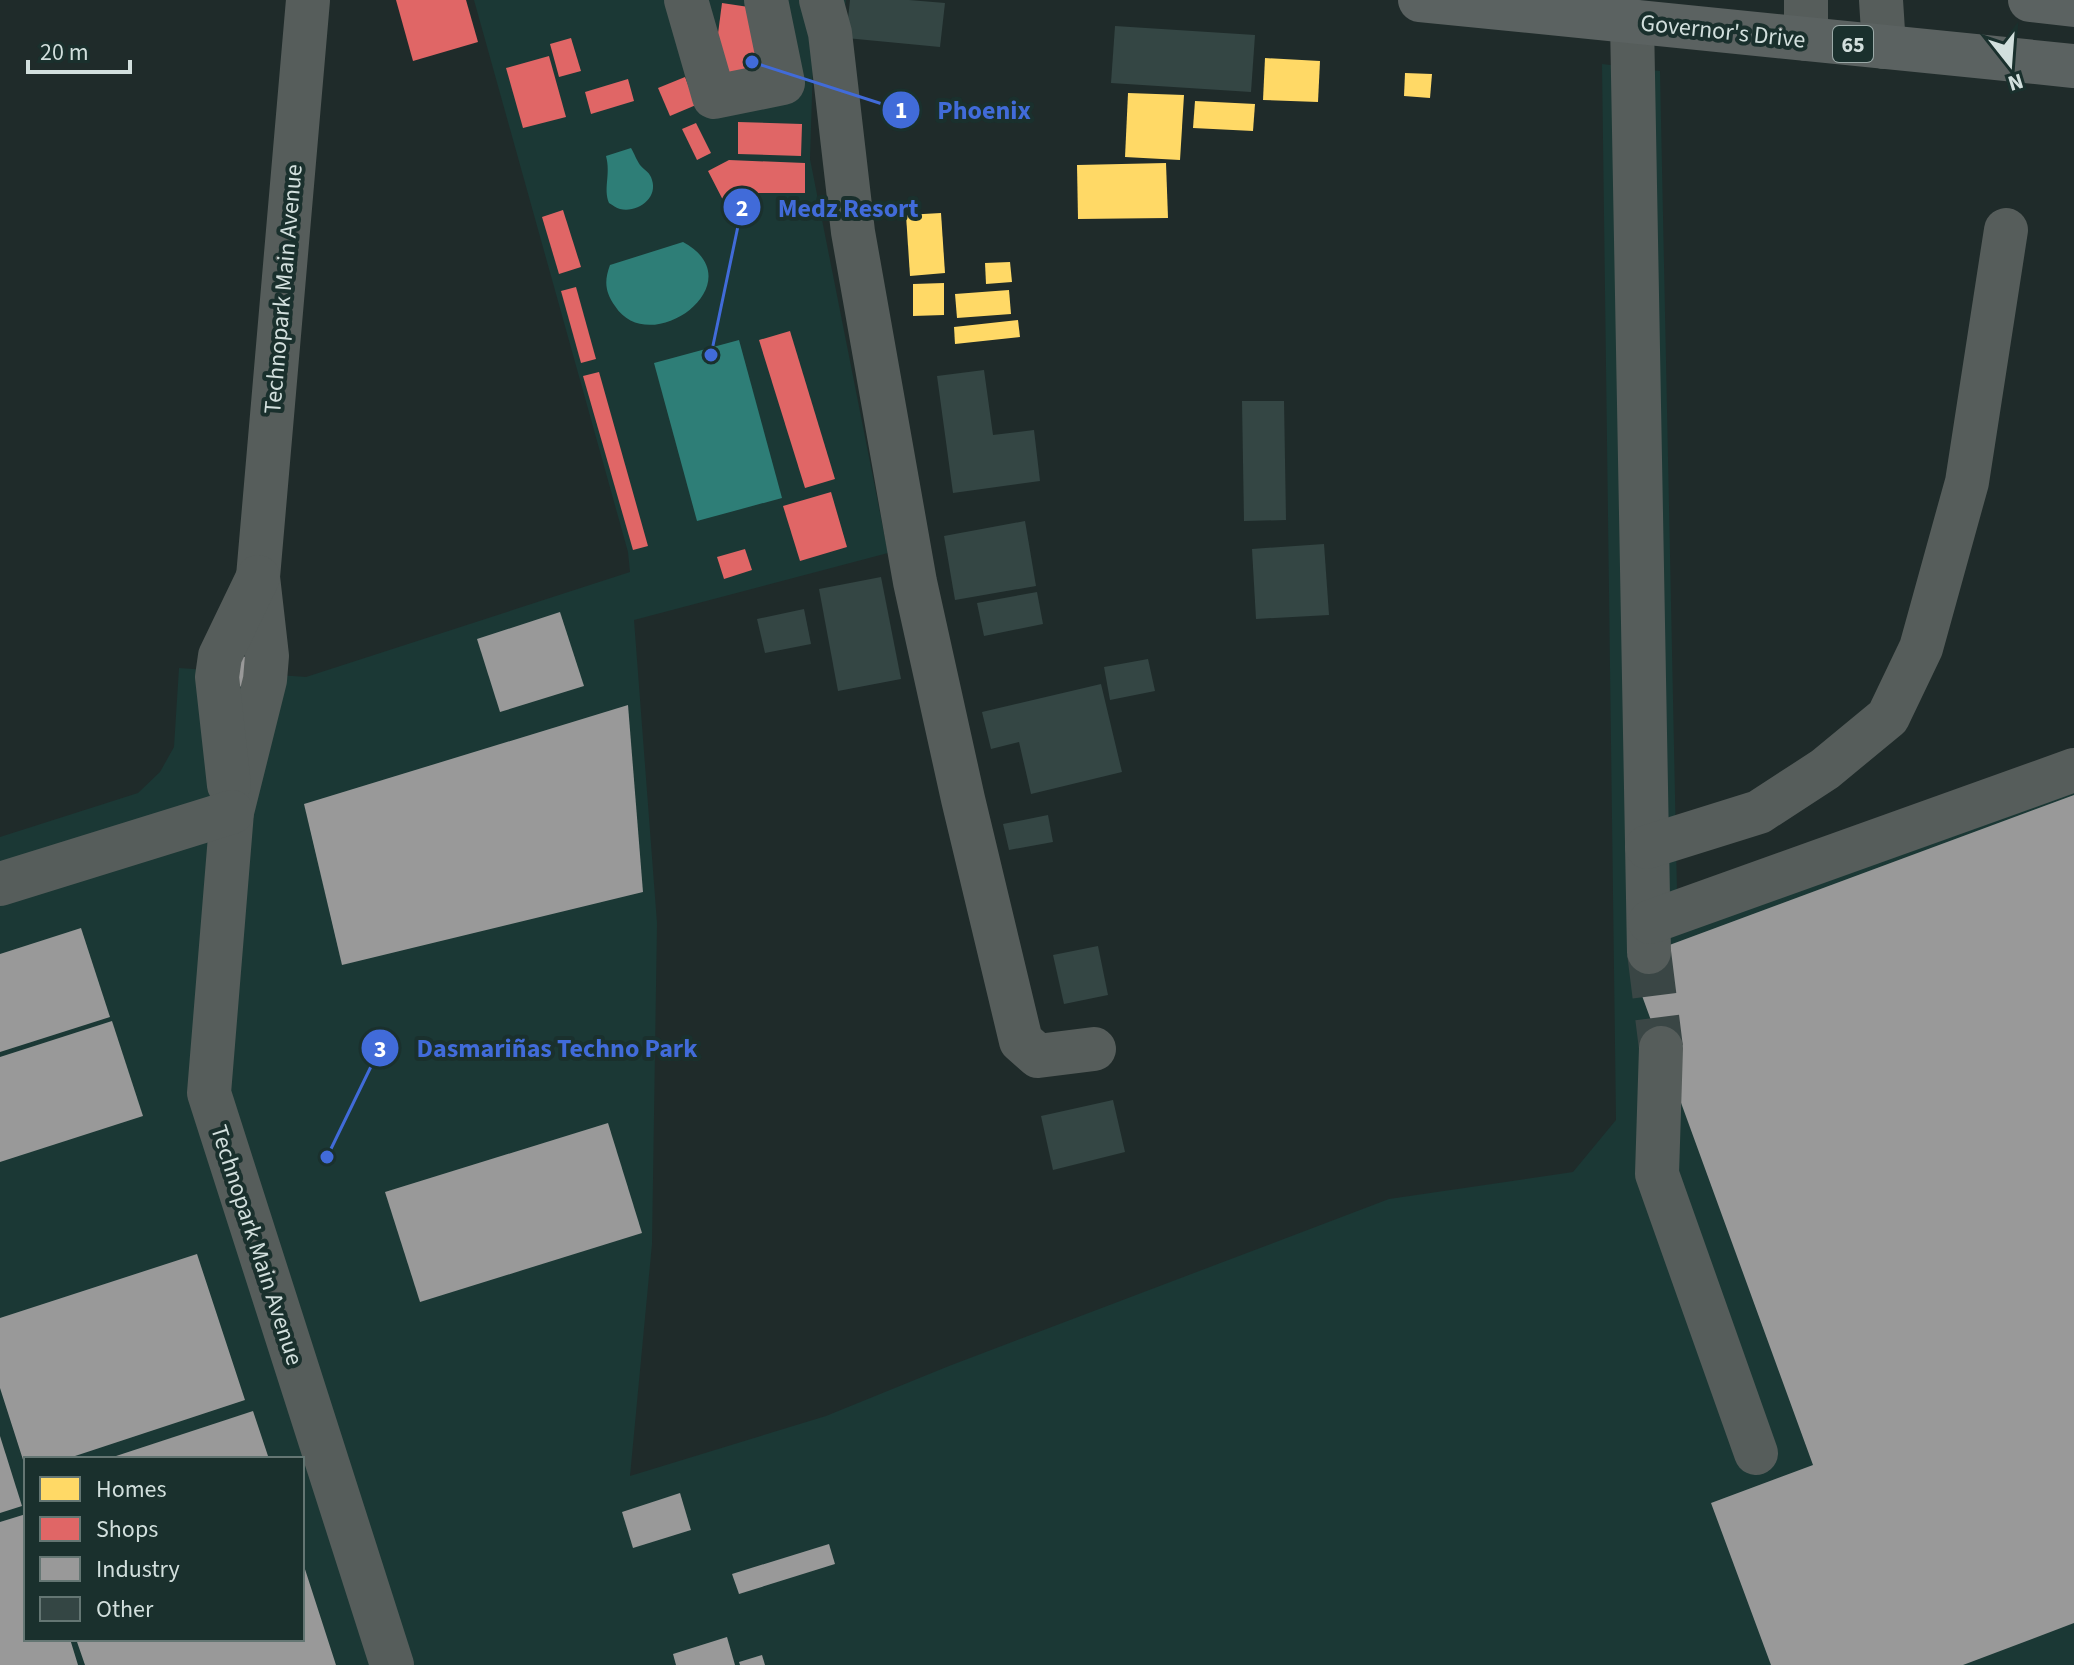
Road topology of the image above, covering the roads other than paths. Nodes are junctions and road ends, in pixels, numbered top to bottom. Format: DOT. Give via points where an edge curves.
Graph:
graph roads {
  1 [pos="308,0"];
  2 [pos="686,0"];
  3 [pos="766,0"];
  4 [pos="821,0"];
  5 [pos="1420,0"];
  6 [pos="1881,0"];
  7 [pos="2030,0"];
  8 [pos="2074,5"];
  9 [pos="1806,20"];
  10 [pos="1632,21"];
  11 [pos="1884,47"];
  12 [pos="2074,66"];
  13 [pos="2006,230"];
  14 [pos="2074,770"];
  15 [pos="232,812"];
  16 [pos="1647,847"];
  17 [pos="0,884"];
  18 [pos="1661,1048"];
  19 [pos="1094,1049"];
  20 [pos="1756,1453"];
  21 [pos="392,1665"];
  1 -- 15 [label="street, Technopark Main Avenue" via="258,577 265,680"];
  2 -- 3 [label="street" via="714,97 783,83"];
  4 -- 19 [label="street" via="830,33 853,232 915,582 1021,1041 1038,1056"];
  5 -- 10 [label="highway, Governor's Drive / 65"];
  6 -- 11 [label="street"];
  7 -- 8 [label="highway"];
  9 -- 10 [label="highway, Governor's Drive / 65"];
  9 -- 11 [label="highway, Governor's Drive / 65"];
  10 -- 16 [label="street"];
  11 -- 12 [label="highway, Governor's Drive / 65"];
  13 -- 16 [label="street" via="1967,482 1921,648 1888,717 1825,769 1759,812"];
  14 -- 16 [label="street" via="1649,937"];
  15 -- 17 [label="street"];
  15 -- 21 [label="street, Technopark Main Avenue" via="209,1093"];
  18 -- 20 [label="street" via="1657,1174"];
}
